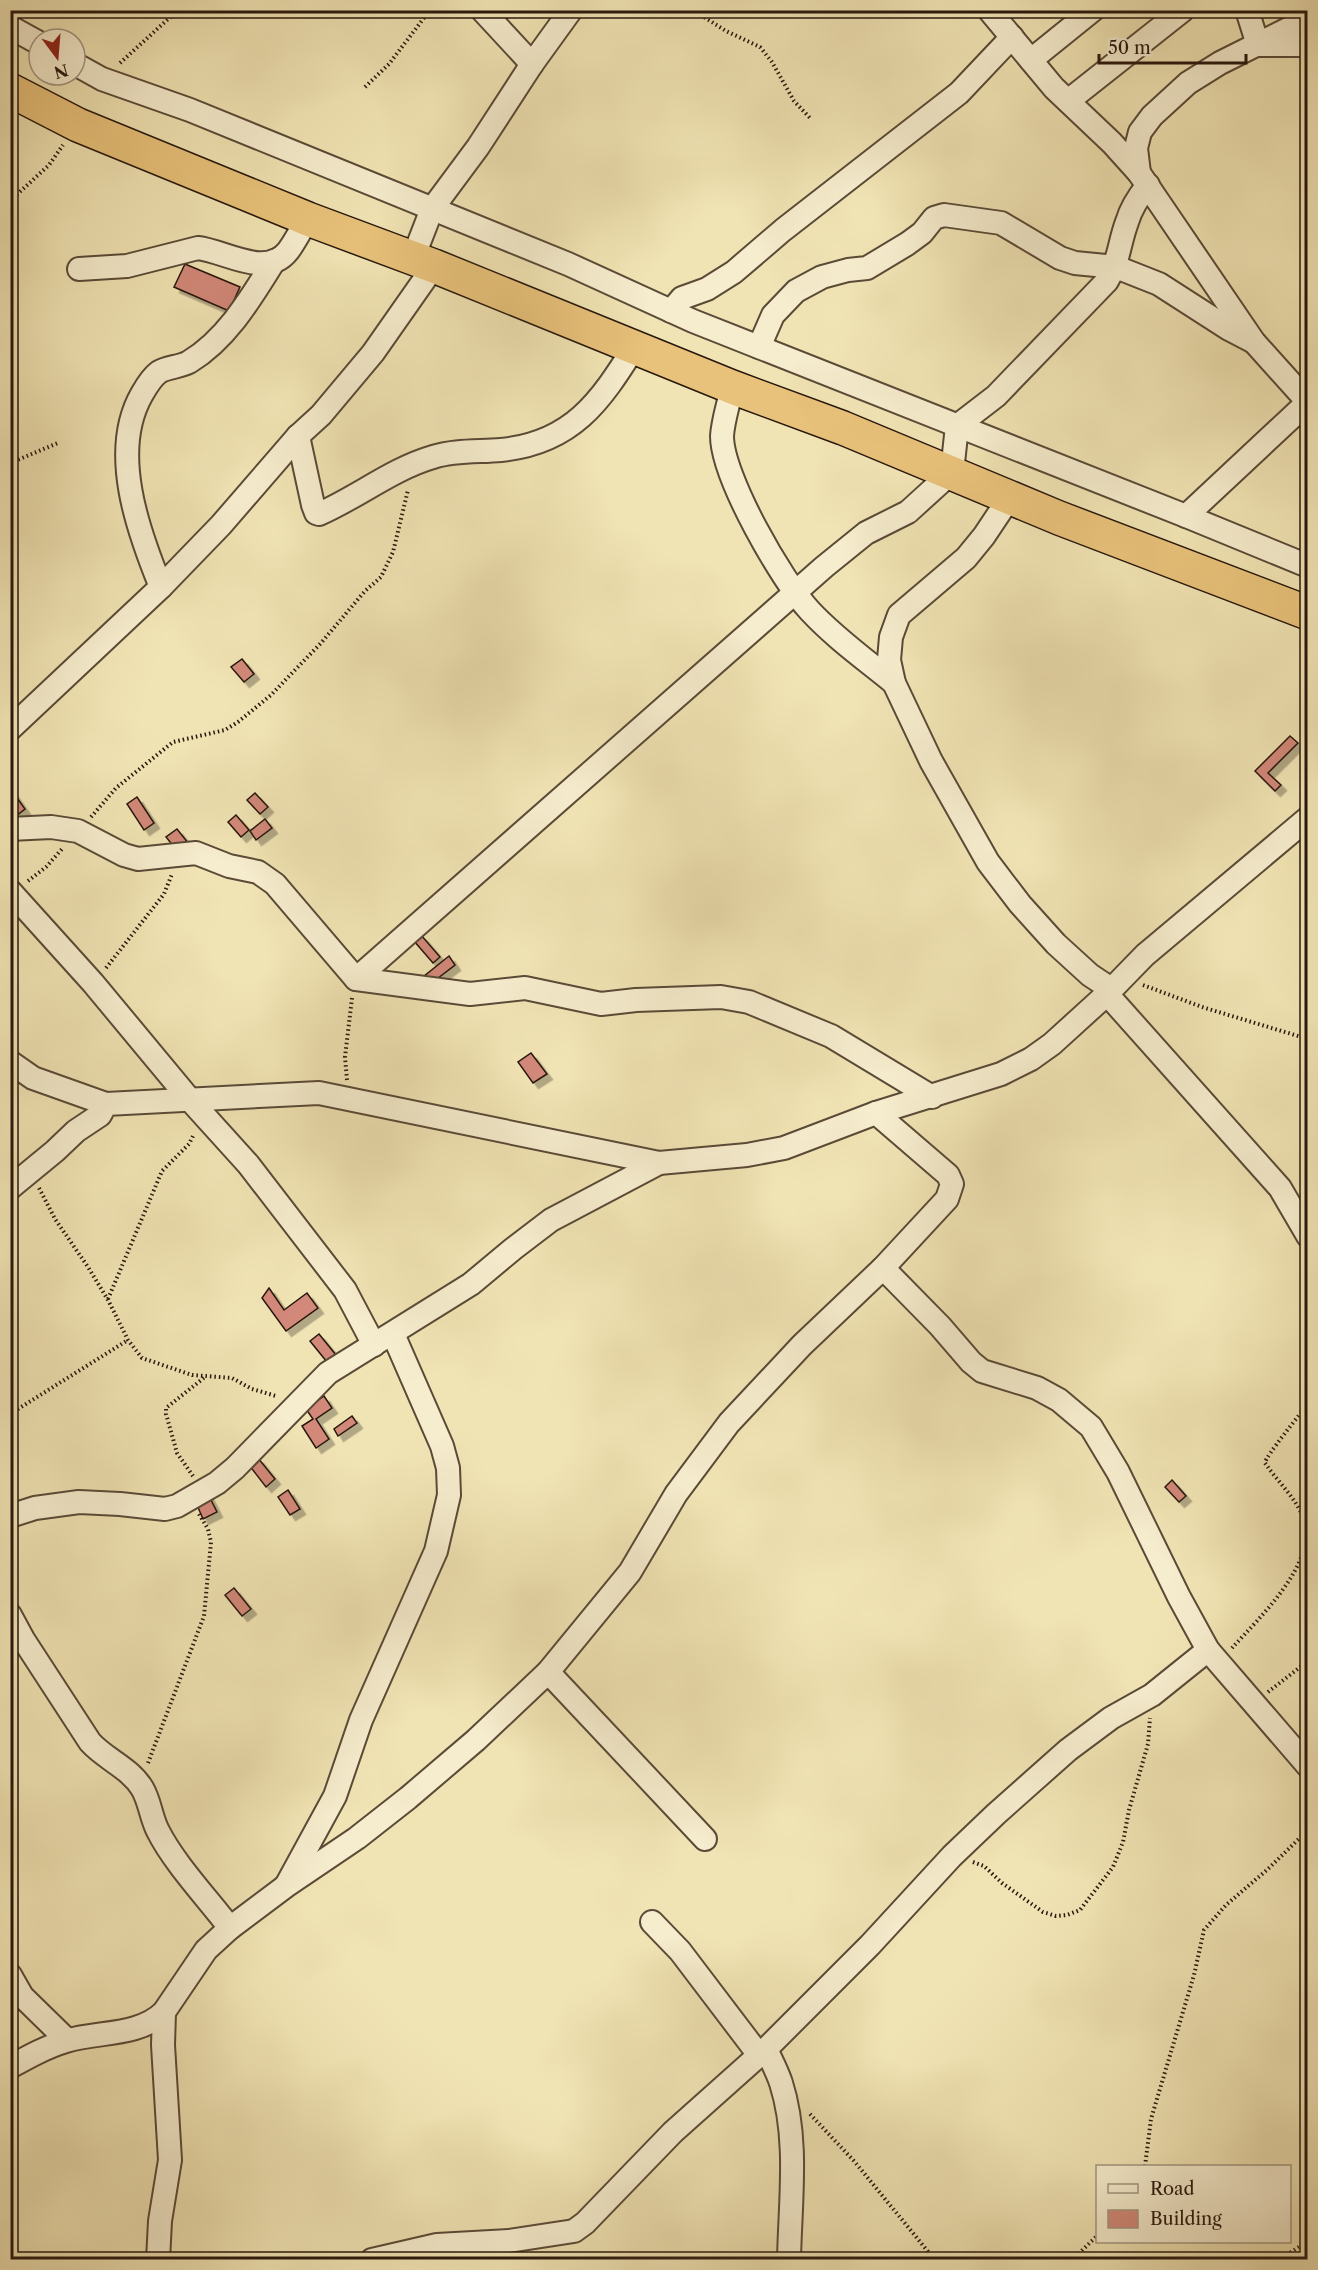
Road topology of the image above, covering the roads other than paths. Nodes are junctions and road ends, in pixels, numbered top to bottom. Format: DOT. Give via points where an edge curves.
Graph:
graph roads {
  1 [pos="482,10"];
  2 [pos="571,10"];
  3 [pos="989,10"];
  4 [pos="1093,10"];
  5 [pos="1183,10"];
  6 [pos="1247,10"];
  7 [pos="1308,20"];
  8 [pos="11,26"];
  9 [pos="27,36"];
  10 [pos="1012,37"];
  11 [pos="1258,45"];
  12 [pos="1308,45"];
  13 [pos="1031,60"];
  14 [pos="532,64"];
  15 [pos="87,71"];
  16 [pos="10,90"];
  17 [pos="1068,101"];
  18 [pos="1144,179"];
  19 [pos="432,209"];
  20 [pos="308,219"];
  21 [pos="273,261"];
  22 [pos="423,262"];
  23 [pos="1116,267"];
  24 [pos="79,269"];
  25 [pos="671,311"];
  26 [pos="1254,342"];
  27 [pos="635,346"];
  28 [pos="759,347"];
  29 [pos="732,387"];
  30 [pos="1308,402"];
  31 [pos="957,426"];
  32 [pos="298,436"];
  33 [pos="952,472"];
  34 [pos="1010,497"];
  35 [pos="1186,516"];
  36 [pos="1308,566"];
  37 [pos="161,587"];
  38 [pos="796,591"];
  39 [pos="1308,613"];
  40 [pos="894,683"];
  41 [pos="10,729"];
  42 [pos="1308,818"];
  43 [pos="10,829"];
  44 [pos="12,892"];
  45 [pos="356,979"];
  46 [pos="1114,987"];
  47 [pos="10,1062"];
  48 [pos="932,1097"];
  49 [pos="191,1101"];
  50 [pos="106,1104"];
  51 [pos="876,1113"];
  52 [pos="659,1163"];
  53 [pos="10,1188"];
  54 [pos="1308,1236"];
  55 [pos="883,1268"];
  56 [pos="384,1339"];
  57 [pos="10,1516"];
  58 [pos="10,1615"];
  59 [pos="1214,1657"];
  60 [pos="548,1672"];
  61 [pos="1308,1766"];
  62 [pos="705,1839"];
  63 [pos="286,1886"];
  64 [pos="652,1922"];
  65 [pos="230,1928"];
  66 [pos="10,1975"];
  67 [pos="164,2012"];
  68 [pos="67,2040"];
  69 [pos="763,2052"];
  70 [pos="10,2067"];
  71 [pos="158,2259"];
  72 [pos="372,2259"];
  73 [pos="789,2259"];
  1 -- 14 [label="street"];
  2 -- 14 [label="street"];
  3 -- 10 [label="street"];
  4 -- 13 [label="street"];
  5 -- 17 [label="street"];
  6 -- 11 [label="street"];
  7 -- 11 [label="street"];
  8 -- 9 [label="street"];
  10 -- 13 [label="street"];
  10 -- 25 [label="street" via="959,93 734,272 707,289 682,298"];
  11 -- 12 [label="street"];
  11 -- 18 [label="street" via="1188,83 1152,116 1140,132 1136,148"];
  13 -- 17 [label="street"];
  14 -- 19 [label="street"];
  15 -- 19 [label="street"];
  16 -- 20 [label="highway" via="78,125"];
  17 -- 18 [label="street"];
  18 -- 23 [label="street" via="1127,222"];
  18 -- 26 [label="street"];
  19 -- 22 [label="street"];
  19 -- 25 [label="street"];
  20 -- 21 [label="street" via="287,252"];
  20 -- 22 [label="highway"];
  21 -- 24 [label="street" via="253,263 198,248 126,266"];
  21 -- 37 [label="street" via="229,327 188,362 159,372 133,410 126,449 134,507"];
  22 -- 27 [label="highway"];
  22 -- 32 [label="street" via="373,353"];
  23 -- 26 [label="street" via="1159,284"];
  23 -- 28 [label="street" via="1060,258 1001,223 934,218 908,244 867,268 822,277 796,291 773,315"];
  23 -- 31 [label="street" via="1062,330 996,396"];
  25 -- 28 [label="street"];
  26 -- 30 [label="street"];
  27 -- 29 [label="highway"];
  27 -- 32 [label="street" via="600,398 564,431 503,450 469,451 415,463 319,514 313,505"];
  28 -- 31 [label="street"];
  29 -- 33 [label="highway"];
  29 -- 38 [label="street" via="722,436 725,459 768,551"];
  30 -- 35 [label="street"];
  31 -- 33 [label="street"];
  31 -- 35 [label="street"];
  32 -- 37 [label="street"];
  33 -- 34 [label="highway"];
  33 -- 38 [label="street" via="908,512 866,533"];
  34 -- 39 [label="highway"];
  34 -- 40 [label="street" via="966,558 899,615 891,637 889,660"];
  35 -- 36 [label="street"];
  37 -- 41 [label="street"];
  38 -- 40 [label="street" via="827,628"];
  38 -- 45 [label="street"];
  40 -- 46 [label="street" via="930,761 988,862 1056,944 1090,975"];
  42 -- 46 [label="street" via="1145,955"];
  43 -- 45 [label="street" via="51,827 78,831 138,859 196,853 258,872 275,884"];
  44 -- 49 [label="street"];
  45 -- 48 [label="street" via="470,994 525,988 601,1004 721,997 749,1002 831,1035"];
  46 -- 48 [label="street" via="1053,1044 1031,1059 1001,1074"];
  46 -- 54 [label="street" via="1280,1188"];
  47 -- 50 [label="street" via="33,1078"];
  48 -- 51 [label="street"];
  49 -- 50 [label="street"];
  49 -- 52 [label="street" via="319,1093"];
  49 -- 56 [label="street" via="248,1164"];
  50 -- 53 [label="street" via="100,1115"];
  51 -- 52 [label="street" via="784,1148"];
  51 -- 55 [label="street" via="948,1174 952,1184 947,1199"];
  52 -- 56 [label="street" via="551,1220 471,1284"];
  55 -- 59 [label="street" via="982,1371 1037,1388 1066,1405 1090,1427 1118,1472 1179,1597"];
  55 -- 60 [label="street" via="729,1423 676,1494 630,1572"];
  56 -- 57 [label="street" via="328,1373 217,1484 177,1506 165,1509 79,1502"];
  56 -- 63 [label="street" via="442,1446 449,1495 436,1551 361,1720 334,1796"];
  58 -- 65 [label="street" via="90,1742 142,1787 165,1844"];
  59 -- 61 [label="street"];
  59 -- 69 [label="street" via="1111,1718 1068,1750 952,1856 870,1946"];
  60 -- 62 [label="street"];
  60 -- 63 [label="street" via="408,1798"];
  63 -- 65 [label="street"];
  64 -- 69 [label="street"];
  65 -- 67 [label="street" via="206,1950"];
  66 -- 68 [label="street" via="22,1996"];
  67 -- 68 [label="street" via="146,2024"];
  67 -- 71 [label="street" via="170,2160"];
  68 -- 70 [label="street"];
  69 -- 72 [label="street" via="673,2132 574,2231 509,2241 437,2245"];
  69 -- 73 [label="street" via="781,2083 789,2119"];
}
